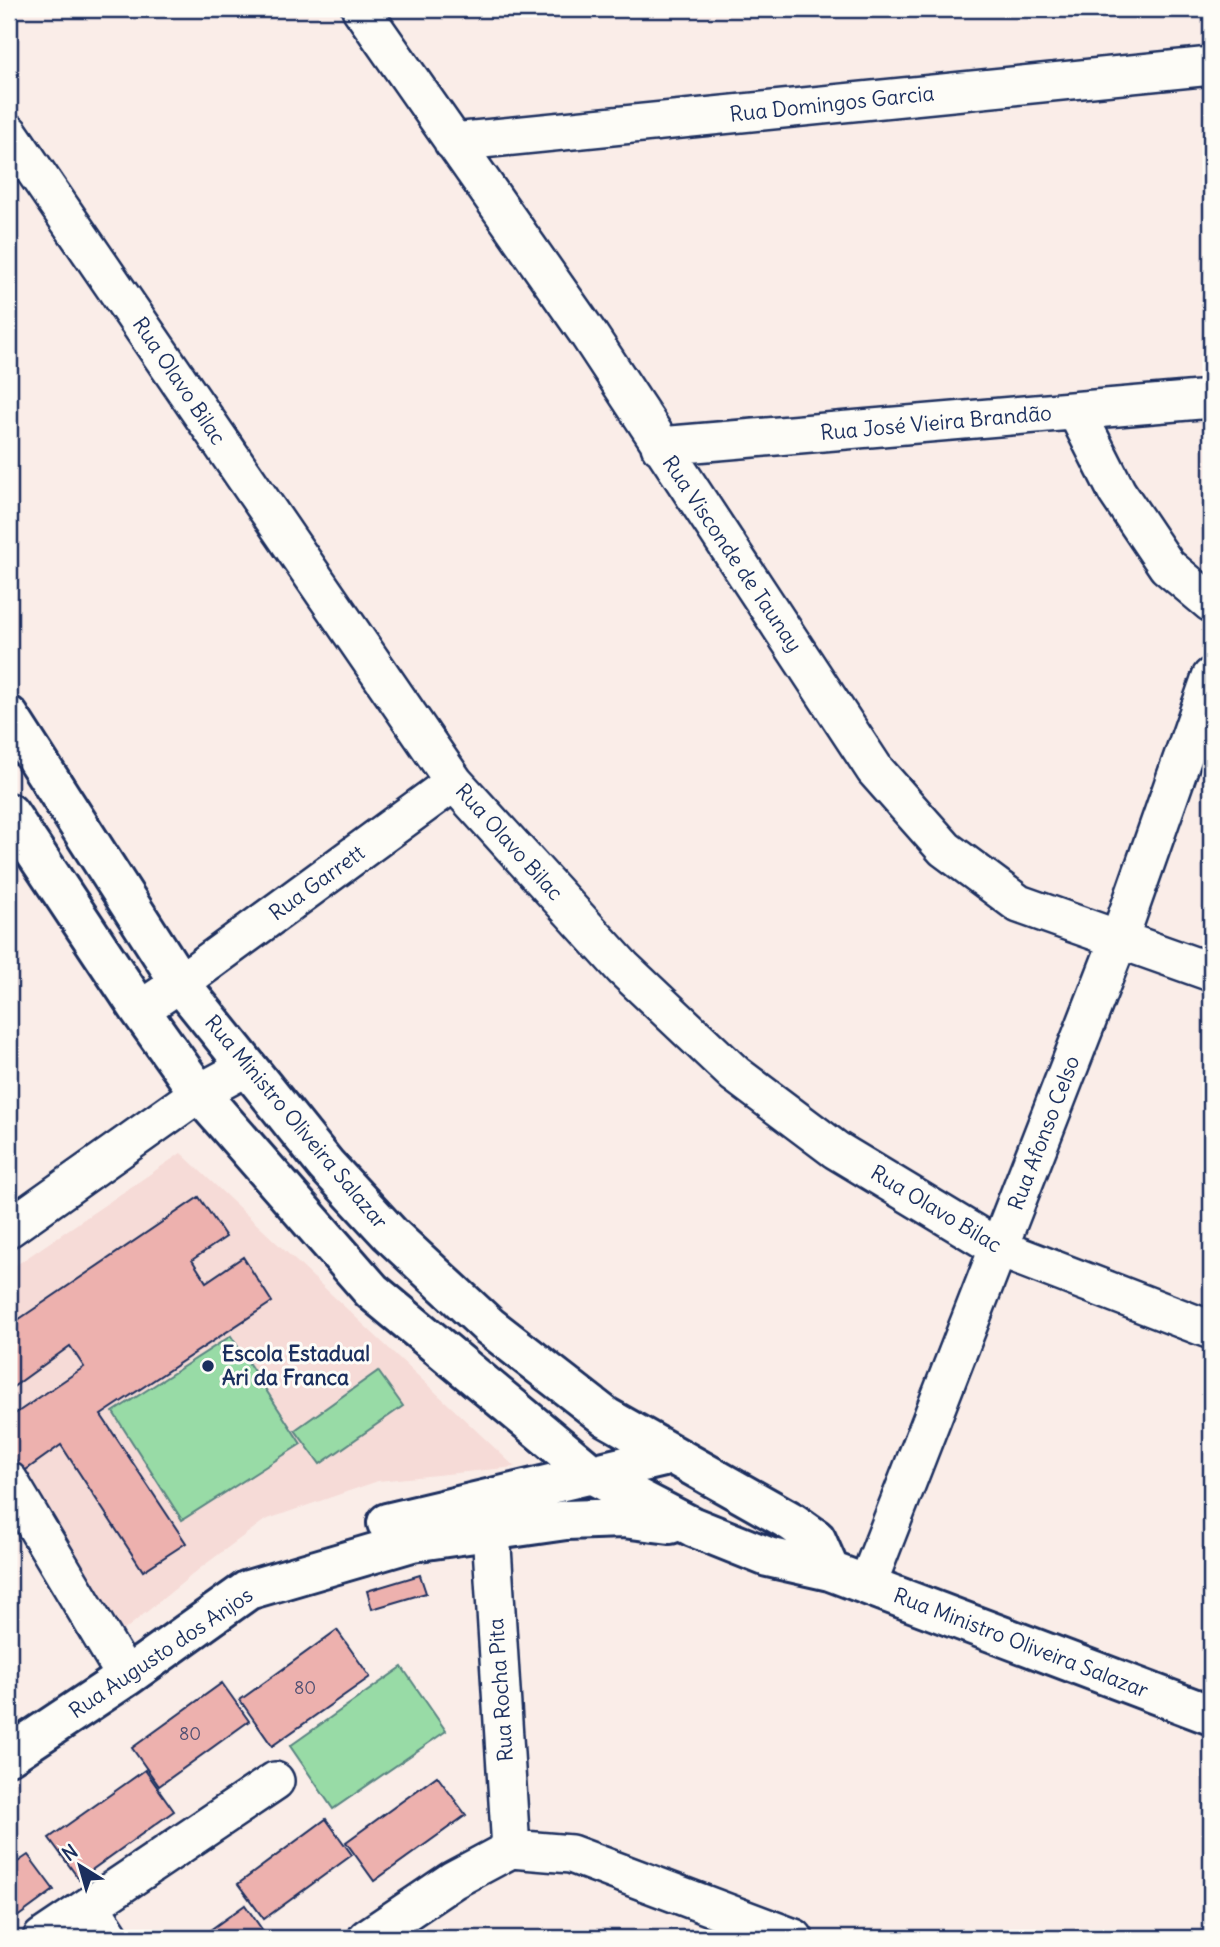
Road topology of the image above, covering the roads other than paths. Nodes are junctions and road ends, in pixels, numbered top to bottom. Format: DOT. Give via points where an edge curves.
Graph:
graph roads {
  1 [pos="361,9"];
  2 [pos="1211,66"];
  3 [pos="9,133"];
  4 [pos="453,142"];
  5 [pos="1211,400"];
  6 [pos="1076,411"];
  7 [pos="660,446"];
  8 [pos="1211,603"];
  9 [pos="1211,677"];
  10 [pos="9,716"];
  11 [pos="454,782"];
  12 [pos="9,813"];
  13 [pos="1119,939"];
  14 [pos="1211,972"];
  15 [pos="180,983"];
  16 [pos="140,1010"];
  17 [pos="247,1067"];
  18 [pos="199,1093"];
  19 [pos="9,1228"];
  20 [pos="1000,1249"];
  21 [pos="1211,1330"];
  22 [pos="672,1455"];
  23 [pos="593,1475"];
  24 [pos="9,1481"];
  25 [pos="488,1516"];
  26 [pos="693,1527"];
  27 [pos="830,1571"];
  28 [pos="867,1585"];
  29 [pos="126,1676"];
  30 [pos="1211,1715"];
  31 [pos="9,1755"];
  32 [pos="275,1781"];
  33 [pos="511,1849"];
  34 [pos="89,1906"];
  35 [pos="42,1938"];
  36 [pos="111,1938"];
  37 [pos="367,1938"];
  38 [pos="794,1938"];
  1 -- 4 [label="street, Rua Visconde de Taunay"];
  2 -- 4 [label="street, Rua Domingos Garcia"];
  3 -- 11 [label="street, Rua Olavo Bilac"];
  4 -- 7 [label="street, Rua Visconde de Taunay" via="589,335"];
  5 -- 6 [label="street, Rua José Vieira Brandão"];
  6 -- 7 [label="street, Rua José Vieira Brandão"];
  6 -- 8 [label="street" via="1117,492 1167,566"];
  7 -- 13 [label="street, Rua Visconde de Taunay" via="875,769 945,849 1019,904"];
  9 -- 13 [label="street, Rua Afonso Celso"];
  10 -- 15 [label="street, Rua Ministro Oliveira Salazar"];
  11 -- 15 [label="street, Rua Garrett"];
  11 -- 20 [label="street, Rua Olavo Bilac" via="623,968 735,1074 836,1150"];
  12 -- 16 [label="street, Rua Ministro Oliveira Salazar"];
  13 -- 14 [label="street, Rua Visconde de Taunay"];
  13 -- 20 [label="street, Rua Afonso Celso"];
  15 -- 16 [label="street, Rua Garrett"];
  15 -- 17 [label="street, Rua Ministro Oliveira Salazar"];
  16 -- 18 [label="street, Rua Ministro Oliveira Salazar"];
  17 -- 18 [label="street"];
  17 -- 22 [label="street, Rua Ministro Oliveira Salazar" via="326,1165 390,1234 489,1326 606,1417"];
  18 -- 19 [label="street"];
  18 -- 23 [label="street, Rua Ministro Oliveira Salazar" via="372,1291"];
  20 -- 21 [label="street, Rua Olavo Bilac"];
  20 -- 28 [label="street, Rua Afonso Celso"];
  22 -- 23 [label="street"];
  22 -- 27 [label="street, Rua Ministro Oliveira Salazar" via="816,1539"];
  23 -- 25 [label="street"];
  23 -- 26 [label="street, Rua Ministro Oliveira Salazar"];
  24 -- 29 [label="street"];
  25 -- 26 [label="street, Rua Augusto dos Anjos" via="623,1518"];
  25 -- 29 [label="street, Rua Augusto dos Anjos" via="248,1590"];
  25 -- 33 [label="street, Rua Rocha Pita"];
  26 -- 27 [label="street, Rua Ministro Oliveira Salazar" via="768,1557"];
  27 -- 28 [label="street, Rua Ministro Oliveira Salazar"];
  28 -- 30 [label="street, Rua Ministro Oliveira Salazar"];
  29 -- 31 [label="street, Rua Augusto dos Anjos"];
  32 -- 34 [label="street"];
  33 -- 37 [label="street" via="453,1880"];
  33 -- 38 [label="street" via="571,1854"];
  34 -- 35 [label="street"];
  34 -- 36 [label="street"];
}
